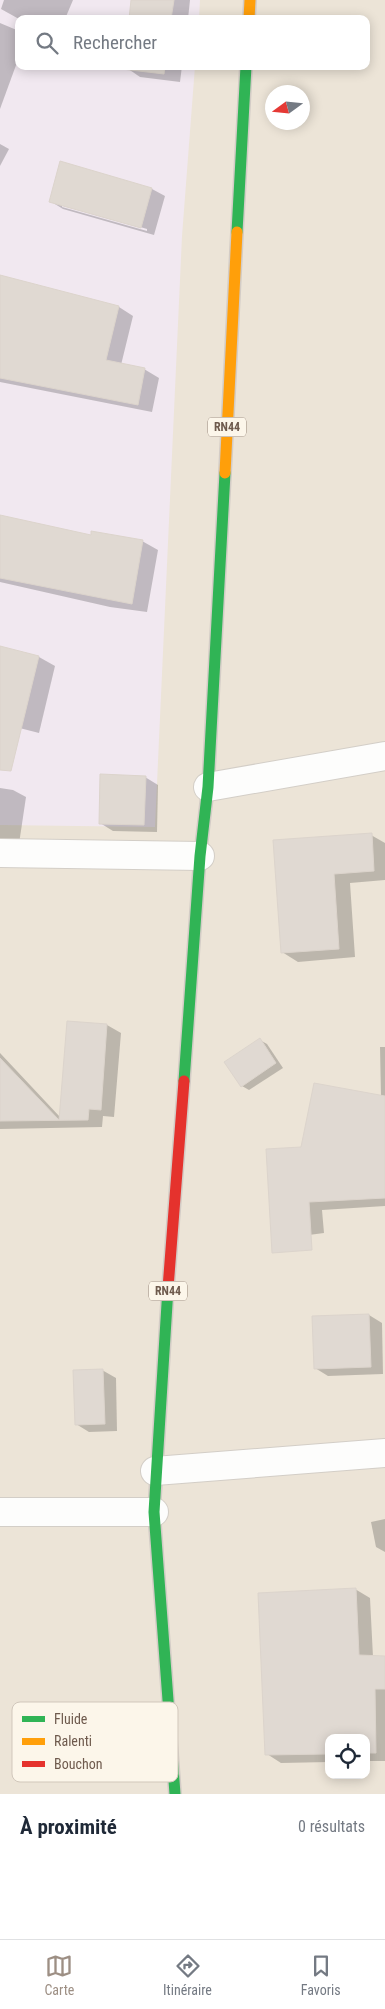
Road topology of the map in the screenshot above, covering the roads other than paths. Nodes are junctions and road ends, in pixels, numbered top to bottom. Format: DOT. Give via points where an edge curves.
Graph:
graph roads {
  1 [pos="250,0"];
  2 [pos="248,15"];
  3 [pos="246,70"];
  4 [pos="385,756"];
  5 [pos="208,787"];
  6 [pos="0,853"];
  7 [pos="200,856"];
  8 [pos="385,1453"];
  9 [pos="155,1471"];
  10 [pos="0,1512"];
  11 [pos="154,1512"];
  12 [pos="168,1702"];
  1 -- 2 [label="main road"];
  3 -- 5 [label="main road, RN44"];
  4 -- 5 [label="street"];
  5 -- 7 [label="main road, RN44"];
  6 -- 7 [label="street"];
  7 -- 9 [label="main road, RN44"];
  8 -- 9 [label="street"];
  9 -- 11 [label="main road, RN44"];
  10 -- 11 [label="street"];
  11 -- 12 [label="main road, RN44"];
}
